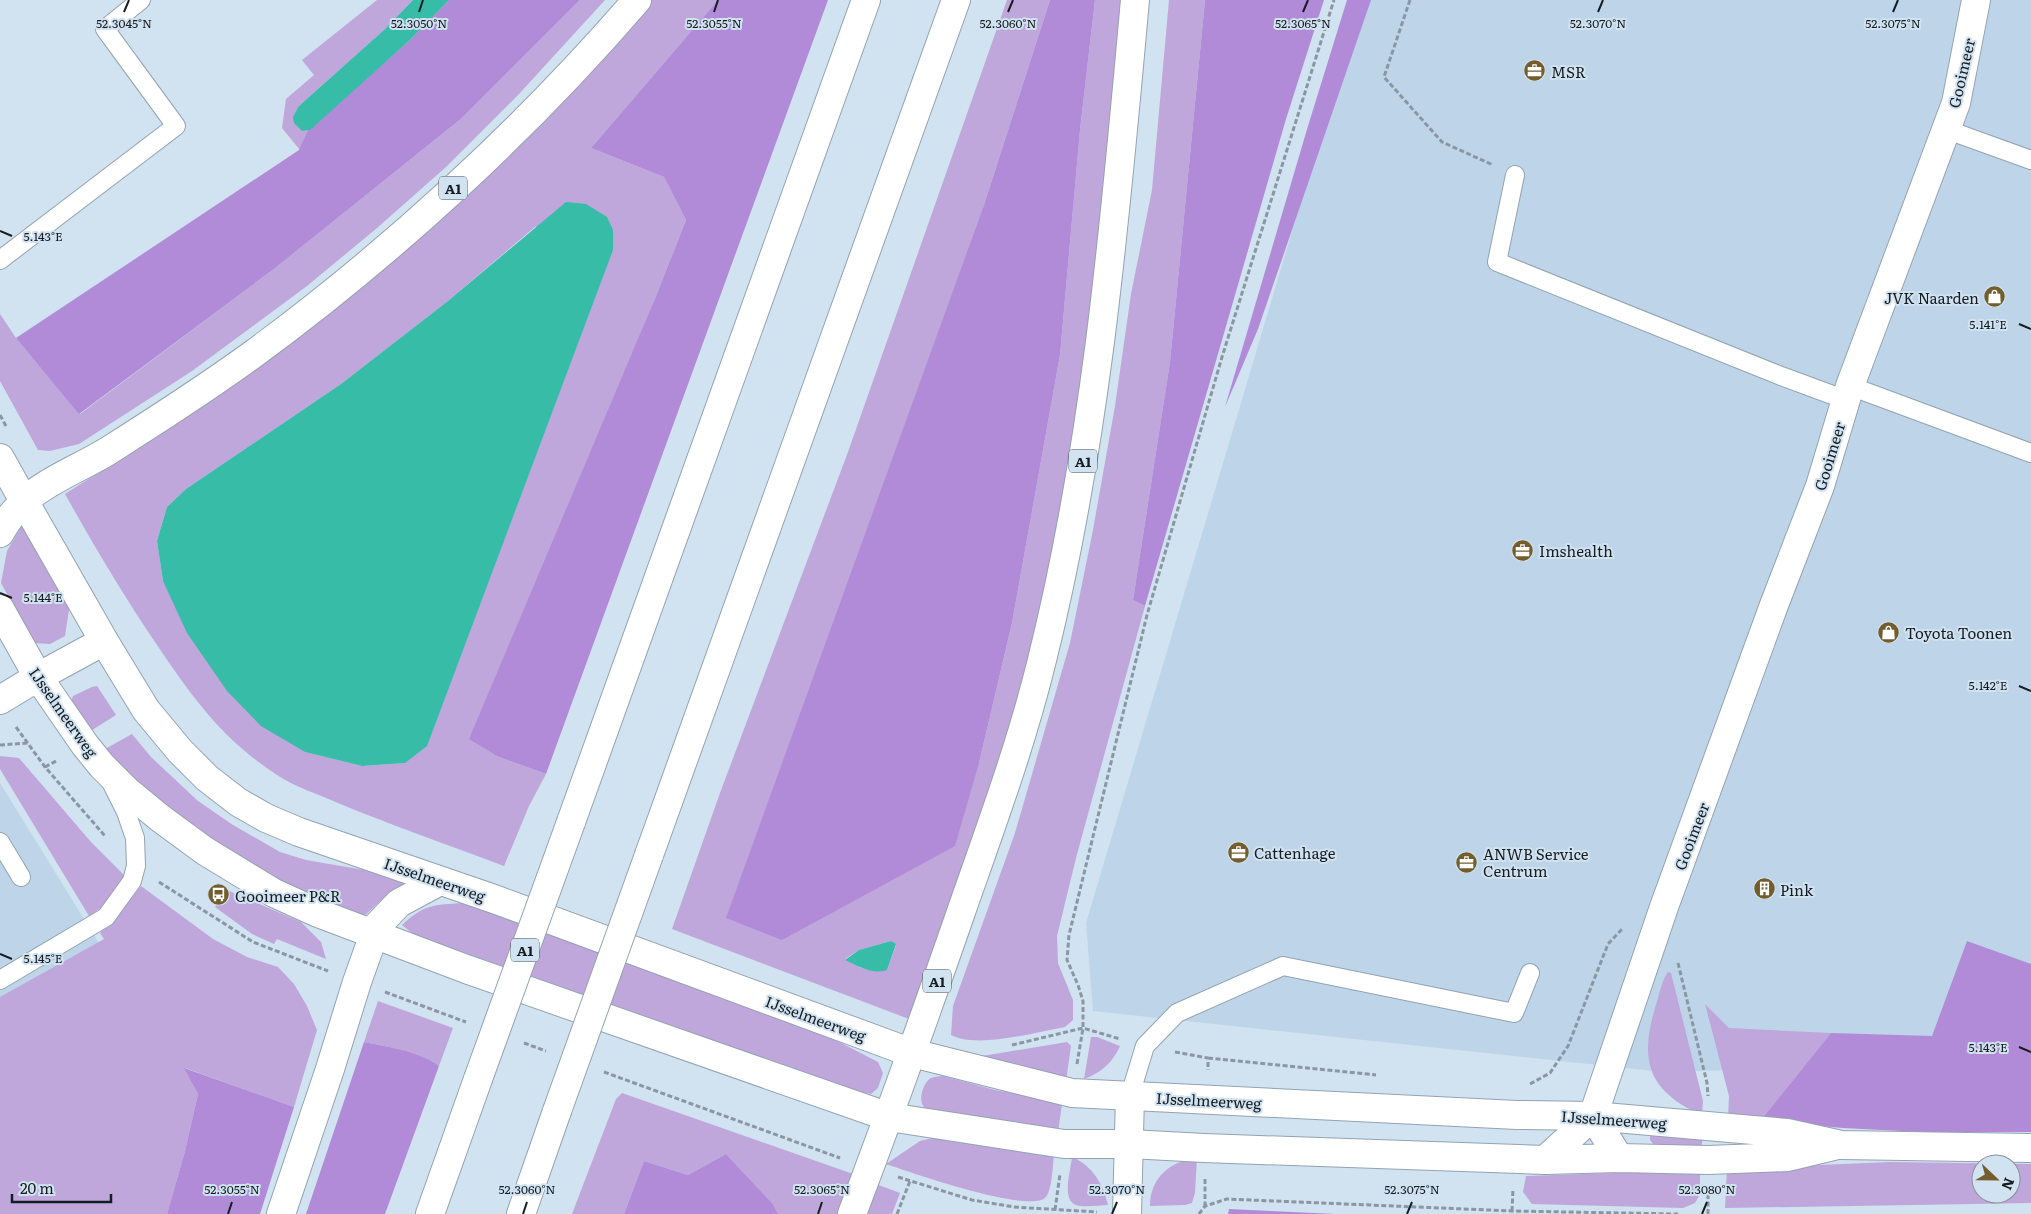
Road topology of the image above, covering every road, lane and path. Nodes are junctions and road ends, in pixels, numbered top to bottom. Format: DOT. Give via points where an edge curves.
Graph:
graph roads {
  1 [pos="141,0"];
  2 [pos="636,0"];
  3 [pos="866,0"];
  4 [pos="956,0"];
  5 [pos="1135,0"];
  6 [pos="1334,0"];
  7 [pos="1410,0"];
  8 [pos="1976,0"];
  9 [pos="1945,129"];
  10 [pos="2031,160"];
  11 [pos="1515,175"];
  12 [pos="0,260"];
  13 [pos="1848,393"];
  14 [pos="0,415"];
  15 [pos="9,430"];
  16 [pos="2031,452"];
  17 [pos="0,458"];
  18 [pos="24,501"];
  19 [pos="0,533"];
  20 [pos="0,609"];
  21 [pos="104,641"];
  22 [pos="38,677"];
  23 [pos="0,700"];
  24 [pos="16,726"];
  25 [pos="28,743"];
  26 [pos="0,746"];
  27 [pos="102,766"];
  28 [pos="45,767"];
  29 [pos="0,842"];
  30 [pos="21,877"];
  31 [pos="440,880"];
  32 [pos="1664,907"];
  33 [pos="373,934"];
  34 [pos="1678,962"];
  35 [pos="1530,973"];
  36 [pos="0,980"];
  37 [pos="1006,1046"];
  38 [pos="912,1053"];
  39 [pos="1208,1058"];
  40 [pos="1384,1076"];
  41 [pos="1130,1095"];
  42 [pos="1518,1115"];
  43 [pos="1593,1116"];
  44 [pos="889,1117"];
  45 [pos="1710,1127"];
  46 [pos="1130,1144"];
  47 [pos="1841,1145"];
  48 [pos="2031,1148"];
  49 [pos="1515,1158"];
  50 [pos="1619,1158"];
  51 [pos="1545,1160"];
  52 [pos="1708,1160"];
  53 [pos="910,1181"];
  54 [pos="1512,1211"];
  55 [pos="1499,1212"];
  56 [pos="281,1214"];
  57 [pos="430,1214"];
  58 [pos="521,1214"];
  59 [pos="852,1214"];
  60 [pos="897,1214"];
  61 [pos="1127,1214"];
  62 [pos="1199,1214"];
  63 [pos="1678,1214"];
  64 [pos="1708,1214"];
  1 -- 12 [label="lane" via="105,29 176,126"];
  2 -- 18 [label="main road, A1" via="537,108 398,238 327,297 252,356 172,410 106,452 52,480"];
  3 -- 57 [label="main road, A1, bridge"];
  4 -- 58 [label="main road, bridge"];
  5 -- 38 [label="main road, A1" via="1104,314 1085,453 1065,559 1042,662 998,808"];
  6 -- 37 [label="path" via="1222,357 1147,615 1069,935 1067,960 1083,1001 1083,1028"];
  7 -- 11 [label="path" via="1384,77 1442,142"];
  8 -- 9 [label="main road, Gooimeer" via="1956,103"];
  9 -- 10 [label="lane"];
  9 -- 13 [label="main road, Gooimeer"];
  11 -- 13 [label="lane" via="1497,262 1781,376"];
  13 -- 16 [label="lane"];
  13 -- 32 [label="main road, Gooimeer" via="1820,486"];
  14 -- 15 [label="path"];
  17 -- 18 [label="main road, IJsselmeerweg"];
  18 -- 19 [label="main road, A1" via="8,518"];
  18 -- 21 [label="main road, IJsselmeerweg"];
  20 -- 22 [label="main road, IJsselmeerweg"];
  21 -- 22 [label="main road"];
  21 -- 31 [label="main road, IJsselmeerweg" via="163,733 207,778 238,802 299,832"];
  22 -- 23 [label="main road"];
  22 -- 27 [label="main road, IJsselmeerweg"];
  24 -- 25 [label="path"];
  25 -- 26 [label="path"];
  25 -- 28 [label="path"];
  27 -- 33 [label="main road, IJsselmeerweg" via="126,790 205,851 274,893"];
  27 -- 36 [label="lane" via="126,812 135,838 136,866 132,881 106,917"];
  29 -- 30 [label="lane"];
  31 -- 33 [label="main road" via="400,903"];
  31 -- 38 [label="main road, IJsselmeerweg"];
  32 -- 42 [label="path" via="1641,907 1608,944 1568,1046 1550,1073 1521,1089"];
  32 -- 43 [label="main road, Gooimeer"];
  33 -- 44 [label="main road, IJsselmeerweg"];
  33 -- 56 [label="main road"];
  34 -- 45 [label="path" via="1707,1083"];
  35 -- 41 [label="lane" via="1514,1013 1283,966 1177,1013 1145,1046"];
  38 -- 41 [label="main road, IJsselmeerweg" via="1072,1093"];
  38 -- 44 [label="main road, A1"];
  39 -- 40 [label="path"];
  41 -- 42 [label="main road, IJsselmeerweg"];
  41 -- 46 [label="main road"];
  42 -- 43 [label="main road, IJsselmeerweg"];
  43 -- 45 [label="main road, IJsselmeerweg"];
  43 -- 50 [label="main road"];
  43 -- 51 [label="main road"];
  44 -- 46 [label="main road, IJsselmeerweg" via="1064,1144"];
  44 -- 59 [label="main road, A1"];
  45 -- 47 [label="main road, IJsselmeerweg" via="1787,1133"];
  46 -- 49 [label="main road, IJsselmeerweg"];
  46 -- 61 [label="main road"];
  47 -- 48 [label="main road, IJsselmeerweg"];
  47 -- 52 [label="main road, IJsselmeerweg" via="1788,1157"];
  49 -- 51 [label="main road, IJsselmeerweg"];
  49 -- 54 [label="path"];
  50 -- 51 [label="main road, IJsselmeerweg"];
  50 -- 52 [label="main road, IJsselmeerweg"];
  52 -- 64 [label="path"];
  53 -- 60 [label="path"];
  54 -- 55 [label="path"];
  54 -- 63 [label="path"];
  55 -- 62 [label="path" via="1227,1199 1205,1206"];
}
